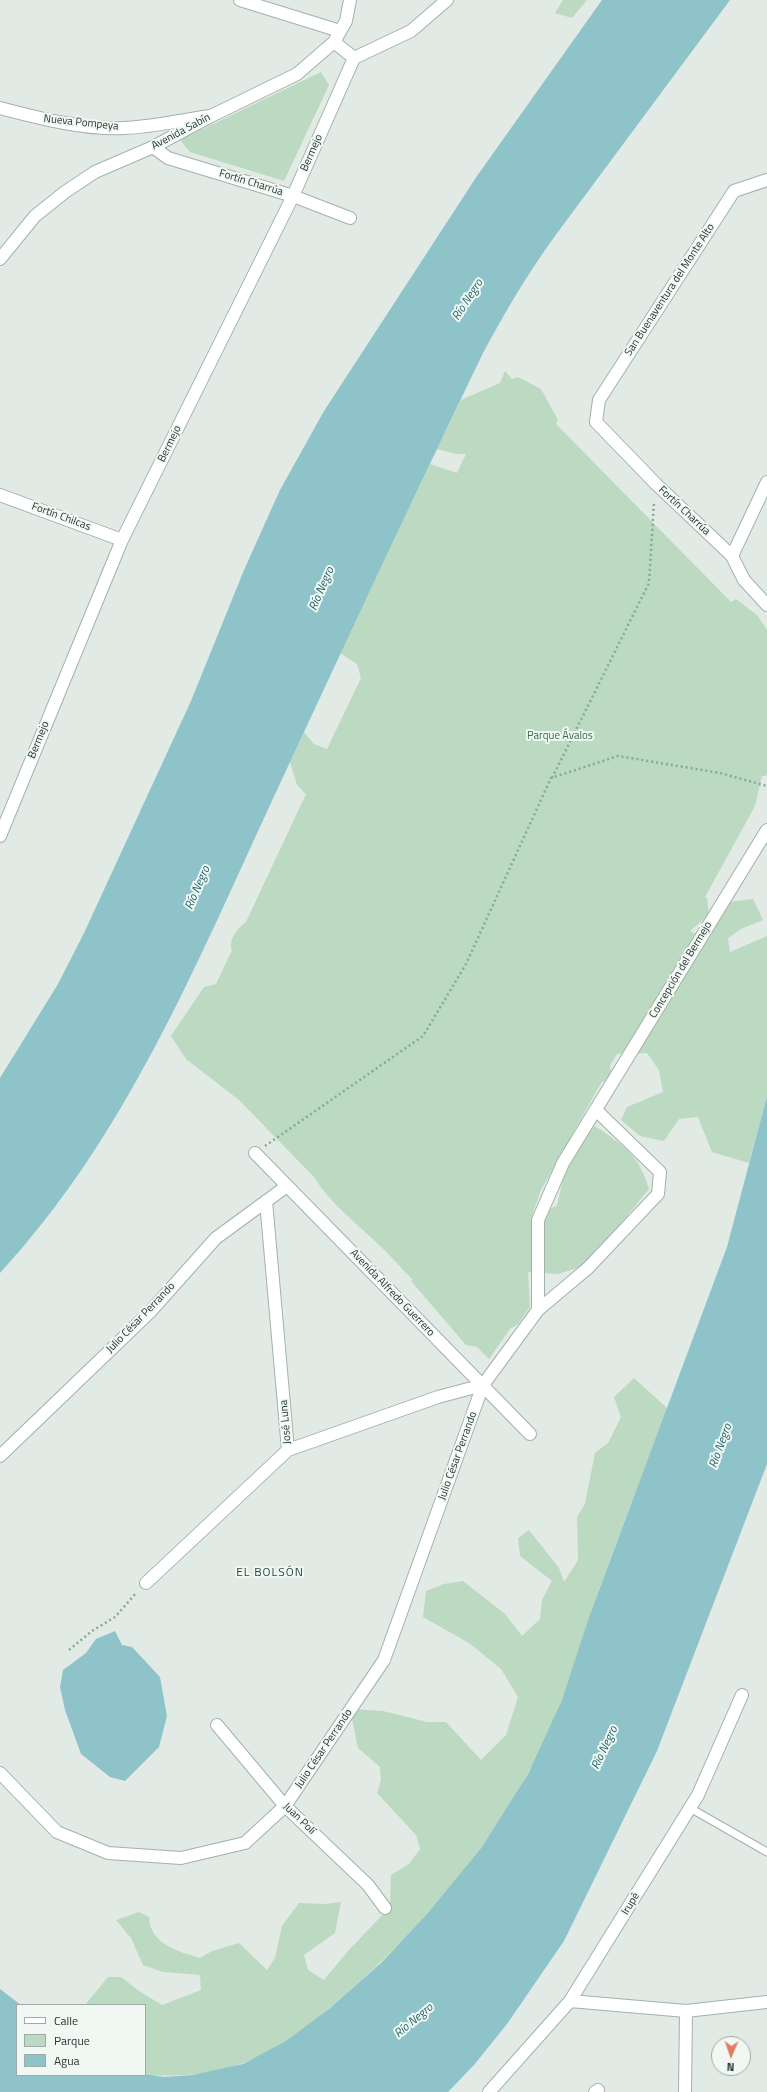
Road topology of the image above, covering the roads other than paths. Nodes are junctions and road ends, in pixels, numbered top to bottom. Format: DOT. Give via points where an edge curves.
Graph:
graph roads {
  1 [pos="240,0"];
  2 [pos="350,0"];
  3 [pos="447,0"];
  4 [pos="340,31"];
  5 [pos="334,42"];
  6 [pos="354,58"];
  7 [pos="0,108"];
  8 [pos="211,116"];
  9 [pos="153,147"];
  10 [pos="767,180"];
  11 [pos="293,196"];
  12 [pos="350,218"];
  13 [pos="0,259"];
  14 [pos="596,422"];
  15 [pos="767,482"];
  16 [pos="0,495"];
  17 [pos="122,540"];
  18 [pos="732,556"];
  19 [pos="767,605"];
  20 [pos="767,830"];
  21 [pos="0,836"];
  22 [pos="596,1110"];
  23 [pos="255,1153"];
  24 [pos="287,1186"];
  25 [pos="266,1201"];
  26 [pos="538,1310"];
  27 [pos="483,1386"];
  28 [pos="530,1434"];
  29 [pos="288,1450"];
  30 [pos="0,1456"];
  31 [pos="146,1583"];
  32 [pos="742,1695"];
  33 [pos="217,1725"];
  34 [pos="0,1773"];
  35 [pos="285,1806"];
  36 [pos="690,1808"];
  37 [pos="767,1852"];
  38 [pos="385,1908"];
  39 [pos="570,2001"];
  40 [pos="767,2002"];
  41 [pos="686,2011"];
  42 [pos="489,2092"];
  43 [pos="685,2092"];
  1 -- 4 [label="street"];
  2 -- 4 [label="street, Avenida Sabín" via="346,21"];
  3 -- 6 [label="street" via="411,31"];
  4 -- 5 [label="street, Avenida Sabín"];
  5 -- 6 [label="street"];
  5 -- 8 [label="street, Avenida Sabín" via="297,74"];
  6 -- 11 [label="street, Bermejo"];
  7 -- 8 [label="street, Nueva Pompeya" via="36,118 124,128"];
  8 -- 9 [label="street, Avenida Sabín"];
  9 -- 11 [label="street, Fortín Charrúa" via="168,158"];
  9 -- 13 [label="street, Avenida Sabín" via="95,172 66,192 35,216"];
  10 -- 14 [label="street, San Buenaventura del Monte Alto" via="734,191 599,400"];
  11 -- 12 [label="street, Fortín Charrúa"];
  11 -- 17 [label="street, Bermejo"];
  14 -- 18 [label="street, Fortín Charrúa" via="656,484"];
  15 -- 18 [label="street"];
  16 -- 17 [label="street, Fortín Chilcas"];
  17 -- 21 [label="street, Bermejo"];
  18 -- 19 [label="street, Fortín Charrúa" via="744,580"];
  20 -- 22 [label="street, Concepción del Bermejo"];
  22 -- 26 [label="street, Concepción del Bermejo" via="563,1163 538,1220"];
  22 -- 26 [label="street" via="660,1172 658,1194 588,1268"];
  23 -- 24 [label="street, Avenida Alfredo Guerrero"];
  24 -- 25 [label="street, Julio César Perrando"];
  24 -- 27 [label="street, Avenida Alfredo Guerrero"];
  25 -- 29 [label="street, José Luna"];
  25 -- 30 [label="street, Julio César Perrando" via="216,1238 150,1312"];
  26 -- 27 [label="street"];
  27 -- 28 [label="street, Avenida Alfredo Guerrero"];
  27 -- 29 [label="street" via="438,1397"];
  27 -- 35 [label="street, Julio César Perrando" via="384,1660"];
  29 -- 31 [label="street, José Luna"];
  32 -- 36 [label="street, Irupé"];
  33 -- 35 [label="street, Juan Polí"];
  34 -- 35 [label="street, Julio César Perrando" via="57,1832 108,1853 181,1858 245,1843"];
  35 -- 38 [label="street, Juan Polí" via="368,1885"];
  36 -- 37 [label="lane"];
  36 -- 39 [label="street, Irupé"];
  39 -- 41 [label="street"];
  39 -- 42 [label="street, Irupé"];
  40 -- 41 [label="street"];
  41 -- 43 [label="street"];
}
